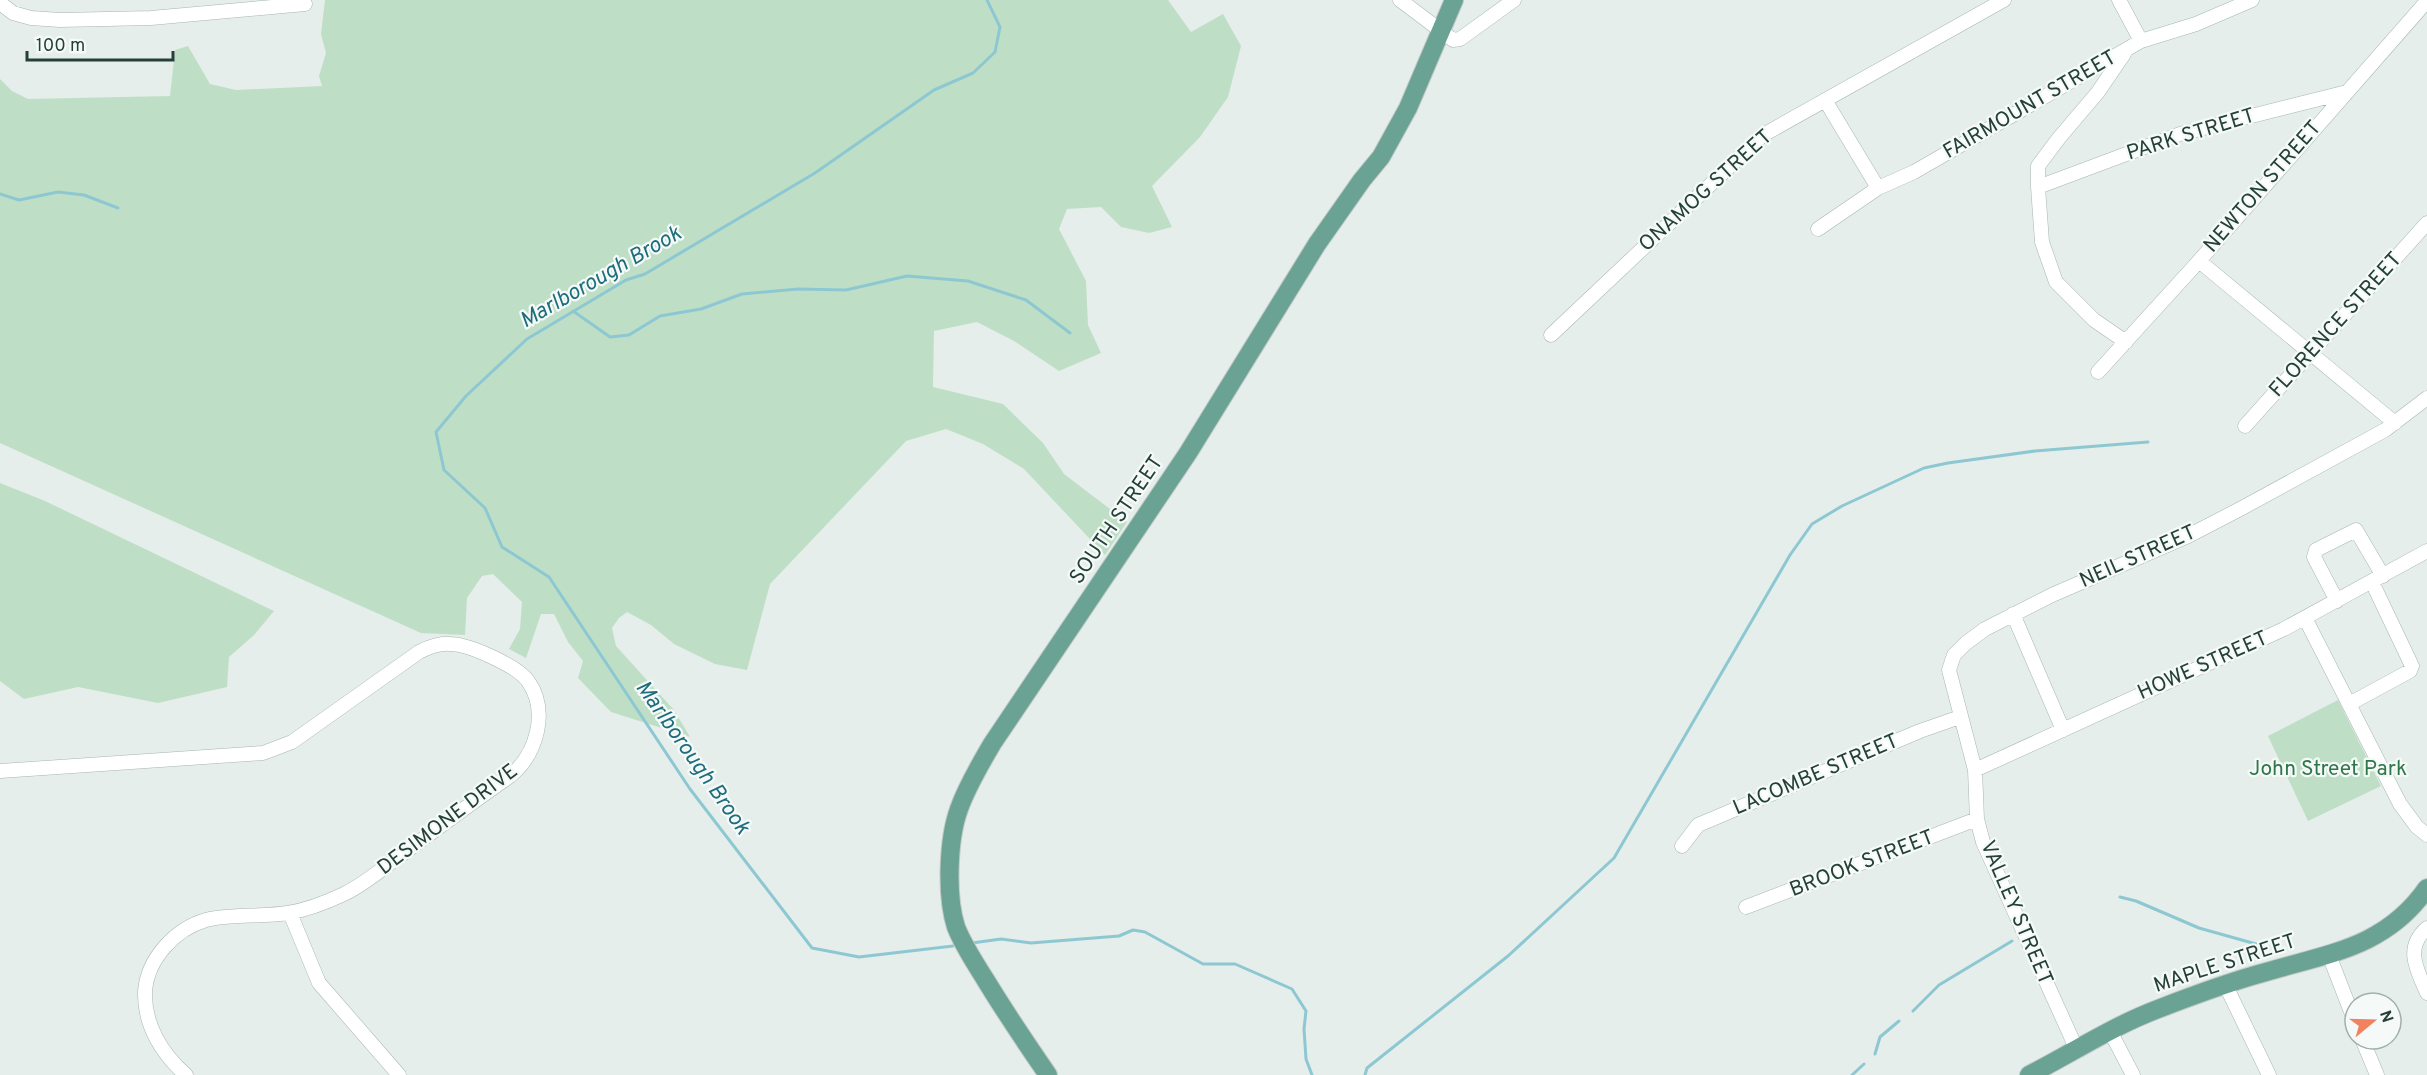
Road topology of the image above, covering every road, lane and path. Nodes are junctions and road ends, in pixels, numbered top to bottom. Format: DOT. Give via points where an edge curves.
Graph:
graph roads {
  1 [pos="1400,0"];
  2 [pos="1454,0"];
  3 [pos="1514,0"];
  4 [pos="2004,0"];
  5 [pos="2119,0"];
  6 [pos="2252,0"];
  7 [pos="2427,1"];
  8 [pos="0,3"];
  9 [pos="304,4"];
  10 [pos="1442,31"];
  11 [pos="2141,41"];
  12 [pos="2127,50"];
  13 [pos="2347,92"];
  14 [pos="1825,100"];
  15 [pos="2038,187"];
  16 [pos="1878,188"];
  17 [pos="2427,223"];
  18 [pos="1818,229"];
  19 [pos="2199,261"];
  20 [pos="1551,335"];
  21 [pos="2126,342"];
  22 [pos="2310,354"];
  23 [pos="2098,372"];
  24 [pos="2427,398"];
  25 [pos="2395,423"];
  26 [pos="2245,426"];
  27 [pos="2427,551"];
  28 [pos="2378,579"];
  29 [pos="2337,601"];
  30 [pos="2013,614"];
  31 [pos="2305,618"];
  32 [pos="2349,704"];
  33 [pos="1960,717"];
  34 [pos="2063,730"];
  35 [pos="1975,770"];
  36 [pos="0,771"];
  37 [pos="1977,819"];
  38 [pos="2427,835"];
  39 [pos="1682,846"];
  40 [pos="2427,888"];
  41 [pos="1746,907"];
  42 [pos="291,912"];
  43 [pos="2427,928"];
  44 [pos="2329,955"];
  45 [pos="2225,984"];
  46 [pos="2343,991"];
  47 [pos="2427,993"];
  48 [pos="2110,1031"];
  49 [pos="2077,1050"];
  50 [pos="2367,1051"];
  51 [pos="186,1075"];
  52 [pos="399,1075"];
  53 [pos="1048,1075"];
  54 [pos="2029,1075"];
  55 [pos="2133,1075"];
  56 [pos="2269,1075"];
  57 [pos="2377,1075"];
  1 -- 10 [label="street"];
  2 -- 10 [label="main road, SOUTH STREET"];
  3 -- 10 [label="street" via="1460,39 1453,40"];
  4 -- 14 [label="street, ONAMOG STREET"];
  5 -- 11 [label="street"];
  6 -- 11 [label="street, FAIRMOUNT STREET" via="2196,24"];
  7 -- 13 [label="street, NEWTON STREET"];
  8 -- 9 [label="street" via="13,13 60,20 151,18"];
  10 -- 53 [label="main road, SOUTH STREET" via="1381,157 1317,244 1188,453 992,744 958,811 950,878 957,927 1028,1049"];
  11 -- 12 [label="street, FAIRMOUNT STREET"];
  12 -- 15 [label="street" via="2038,166"];
  12 -- 16 [label="street, FAIRMOUNT STREET" via="1914,172"];
  13 -- 15 [label="street, PARK STREET" via="2180,134"];
  13 -- 19 [label="street, NEWTON STREET"];
  14 -- 16 [label="street"];
  14 -- 20 [label="street, ONAMOG STREET" via="1763,135"];
  15 -- 21 [label="street" via="2042,242 2056,282 2094,320"];
  16 -- 18 [label="street, FAIRMOUNT STREET"];
  17 -- 22 [label="street, FLORENCE STREET"];
  19 -- 21 [label="street, NEWTON STREET"];
  19 -- 22 [label="street"];
  21 -- 23 [label="street, NEWTON STREET"];
  22 -- 25 [label="street"];
  22 -- 26 [label="street, FLORENCE STREET"];
  24 -- 25 [label="street, NEIL STREET"];
  25 -- 30 [label="street, NEIL STREET" via="2188,536"];
  27 -- 28 [label="street, HOWE STREET"];
  28 -- 29 [label="street, HOWE STREET"];
  28 -- 29 [label="street" via="2356,530 2316,550 2314,557"];
  28 -- 32 [label="street" via="2412,666 2410,671"];
  29 -- 31 [label="street, HOWE STREET"];
  30 -- 33 [label="street, NEIL STREET" via="1979,633 1953,655 1949,670"];
  30 -- 34 [label="street"];
  31 -- 32 [label="street"];
  31 -- 34 [label="street, HOWE STREET"];
  32 -- 38 [label="street" via="2400,804"];
  33 -- 35 [label="street, NEIL STREET"];
  33 -- 39 [label="street, LACOMBE STREET" via="1698,825"];
  34 -- 35 [label="street, HOWE STREET"];
  35 -- 37 [label="street, VALLEY STREET"];
  36 -- 42 [label="street, DESIMONE DRIVE" via="270,751 292,742 419,652 444,644 470,648 523,675 536,698 538,715 533,747 523,764 348,892"];
  37 -- 41 [label="street, BROOK STREET"];
  37 -- 49 [label="street, VALLEY STREET" via="1983,842"];
  40 -- 44 [label="main road, MAPLE STREET" via="2379,933"];
  42 -- 51 [label="street, DESIMONE DRIVE" via="203,921 173,939 155,961 146,986 149,1021 161,1047"];
  42 -- 52 [label="street" via="319,983"];
  43 -- 47 [label="street" via="2413,948 2415,965"];
  44 -- 45 [label="main road, MAPLE STREET"];
  44 -- 46 [label="street"];
  45 -- 48 [label="main road, MAPLE STREET"];
  45 -- 56 [label="street"];
  48 -- 49 [label="main road, MAPLE STREET"];
  48 -- 55 [label="street"];
  49 -- 54 [label="main road, MAPLE STREET"];
  50 -- 57 [label="street"];
}
